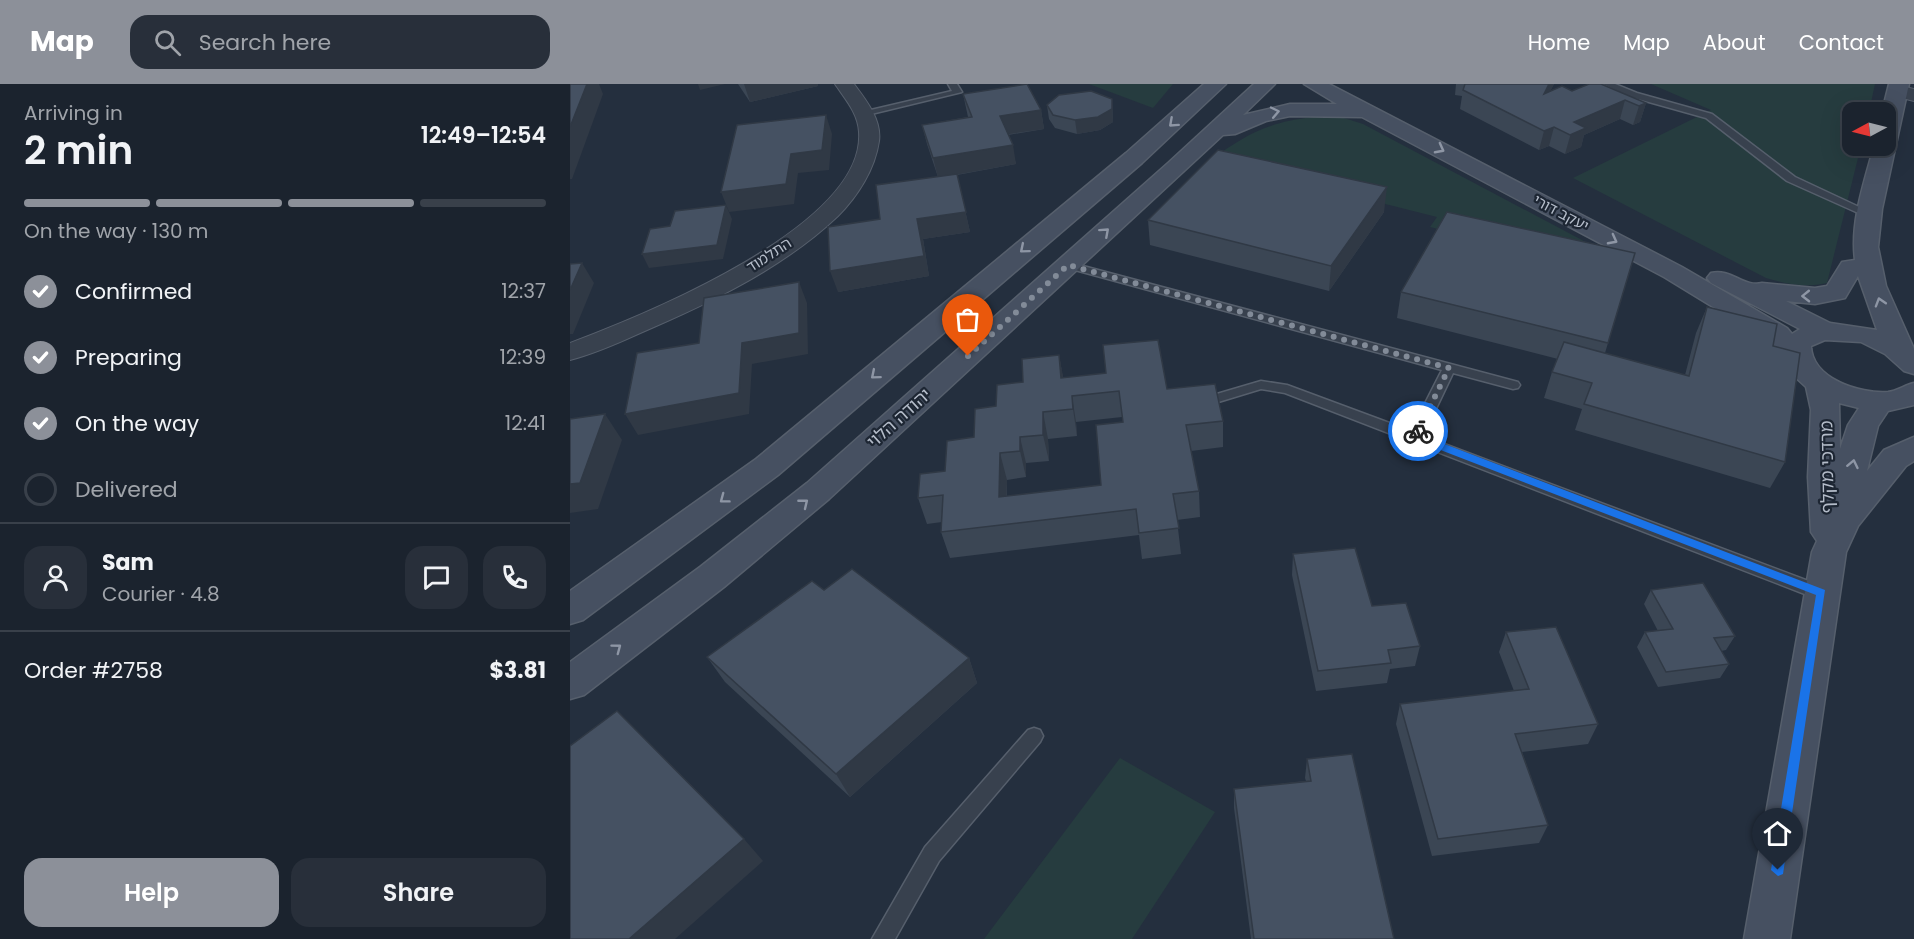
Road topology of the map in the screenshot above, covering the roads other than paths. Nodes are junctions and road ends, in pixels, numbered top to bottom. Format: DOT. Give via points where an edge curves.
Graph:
graph roads {
  1 [pos="844,84"];
  2 [pos="952,84"];
  3 [pos="1216,84"];
  4 [pos="1265,84"];
  5 [pos="1314,84"];
  6 [pos="1607,84"];
  7 [pos="1359,87"];
  8 [pos="1903,90"];
  9 [pos="1896,111"];
  10 [pos="863,113"];
  11 [pos="1389,122"];
  12 [pos="1202,144"];
  13 [pos="1882,156"];
  14 [pos="1869,214"];
  15 [pos="1858,258"];
  16 [pos="1068,265"];
  17 [pos="1726,281"];
  18 [pos="1831,331"];
  19 [pos="570,352"];
  20 [pos="1797,358"];
  21 [pos="1911,362"];
  22 [pos="1449,368"];
  23 [pos="1819,382"];
  24 [pos="1513,386"];
  25 [pos="1215,399"];
  26 [pos="1901,400"];
  27 [pos="1415,437"];
  28 [pos="1914,448"];
  29 [pos="1836,537"];
  30 [pos="1821,593"];
  31 [pos="570,610"];
  32 [pos="570,683"];
  33 [pos="1034,736"];
  34 [pos="882,939"];
  35 [pos="1767,939"];
  1 -- 10 [label="street, התלמוד"];
  2 -- 10 [label="lane" via="958,92"];
  3 -- 31 [label="street, one-way" via="1134,158 767,467"];
  4 -- 12 [label="street, יהודה הלוי"];
  5 -- 11 [label="street, יעקב דורי"];
  6 -- 14 [label="lane" via="1709,116 1791,179"];
  7 -- 17 [label="street, יעקב דורי"];
  8 -- 9 [label="street"];
  10 -- 19 [label="street, התלמוד" via="870,140 866,157 833,208 807,231 721,286"];
  12 -- 11 [label="street, one-way" via="1254,117 1285,110 1339,110"];
  11 -- 20 [label="street, יעקב דורי, one-way" via="1673,272 1777,334"];
  16 -- 12 [label="street, יהודה הלוי, one-way"];
  13 -- 14 [label="street"];
  14 -- 15 [label="street"];
  15 -- 17 [label="street, one-way" via="1836,292 1815,296 1772,294"];
  15 -- 18 [label="street" via="1845,310"];
  21 -- 15 [label="street, one-way" via="1886,322"];
  16 -- 22 [label="lane"];
  32 -- 16 [label="street, יהודה הלוי, one-way" via="712,577 818,491"];
  17 -- 18 [label="street, יעקב דורי"];
  18 -- 20 [label="street" via="1802,340"];
  18 -- 21 [label="street, יעקב דורי" via="1871,337"];
  20 -- 23 [label="street, יעקב דורי"];
  22 -- 24 [label="lane"];
  22 -- 27 [label="lane"];
  23 -- 26 [label="street" via="1858,399"];
  23 -- 29 [label="street, מרדכי מקלף" via="1826,410 1824,477"];
  25 -- 27 [label="lane" via="1261,385 1278,388"];
  29 -- 26 [label="street, מרדכי מקלף, one-way" via="1863,425"];
  27 -- 30 [label="lane"];
  28 -- 29 [label="street" via="1895,458"];
  29 -- 30 [label="street, מרדכי מקלף"];
  30 -- 35 [label="street, מרדכי מקלף"];
  33 -- 34 [label="lane" via="932,854"];
}
